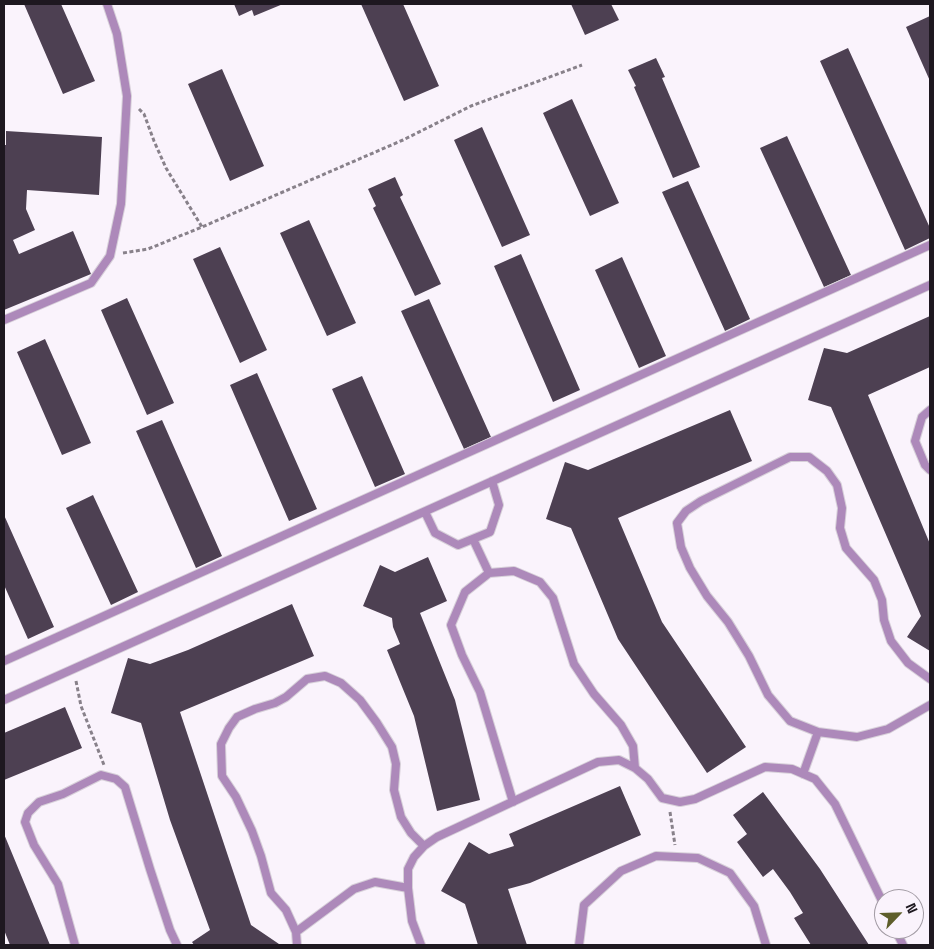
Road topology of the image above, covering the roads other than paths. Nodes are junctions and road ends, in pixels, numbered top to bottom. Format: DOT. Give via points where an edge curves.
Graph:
graph roads {
  1 [pos="107,4"];
  2 [pos="930,245"];
  3 [pos="930,285"];
  4 [pos="4,320"];
  5 [pos="930,410"];
  6 [pos="930,470"];
  7 [pos="492,481"];
  8 [pos="425,512"];
  9 [pos="473,539"];
  10 [pos="488,573"];
  11 [pos="4,661"];
  12 [pos="930,679"];
  13 [pos="4,700"];
  14 [pos="930,705"];
  15 [pos="818,732"];
  16 [pos="635,768"];
  17 [pos="803,774"];
  18 [pos="513,802"];
  19 [pos="424,846"];
  20 [pos="408,888"];
  21 [pos="876,889"];
  22 [pos="296,932"];
  23 [pos="75,945"];
  24 [pos="177,945"];
  25 [pos="297,945"];
  26 [pos="421,945"];
  27 [pos="579,945"];
  28 [pos="766,945"];
  1 -- 4 [label="lane" via="117,34 127,96 121,204 110,256 91,283"];
  2 -- 11 [label="lane"];
  3 -- 7 [label="lane"];
  5 -- 6 [label="lane" via="922,417 915,441"];
  7 -- 8 [label="lane"];
  7 -- 9 [label="lane" via="499,505 490,532"];
  8 -- 9 [label="lane" via="435,533 458,545"];
  8 -- 13 [label="lane"];
  9 -- 10 [label="lane"];
  10 -- 16 [label="lane" via="514,571 540,582 553,598 574,664 621,725 633,746"];
  10 -- 18 [label="lane" via="465,592 451,625 480,692"];
  12 -- 15 [label="lane" via="908,664 891,641 874,580 846,548 840,528 842,508 837,485 827,471 809,457 790,457 701,501 686,511 677,523 681,547 690,568 749,656 768,695 790,721"];
  14 -- 15 [label="lane" via="888,729 857,736"];
  15 -- 17 [label="lane"];
  16 -- 17 [label="lane" via="662,798 680,802 695,799 765,767 792,768"];
  16 -- 18 [label="lane" via="619,760 598,762"];
  17 -- 21 [label="lane" via="815,779 835,804"];
  18 -- 19 [label="lane"];
  19 -- 20 [label="lane" via="408,869"];
  19 -- 22 [label="lane" via="401,817 394,790 396,764 392,747 360,700 341,683 325,676 307,679 275,703 237,717 221,744 222,776 252,831 271,893 286,910"];
  20 -- 22 [label="lane" via="375,882 354,889"];
  20 -- 26 [label="lane" via="412,921"];
  22 -- 25 [label="lane"];
  23 -- 24 [label="lane" via="58,884 34,845 25,822 28,813 39,802 101,775 116,779 125,787"];
  27 -- 28 [label="lane" via="584,905 621,871 656,856 698,858 730,873 754,906"];
}
